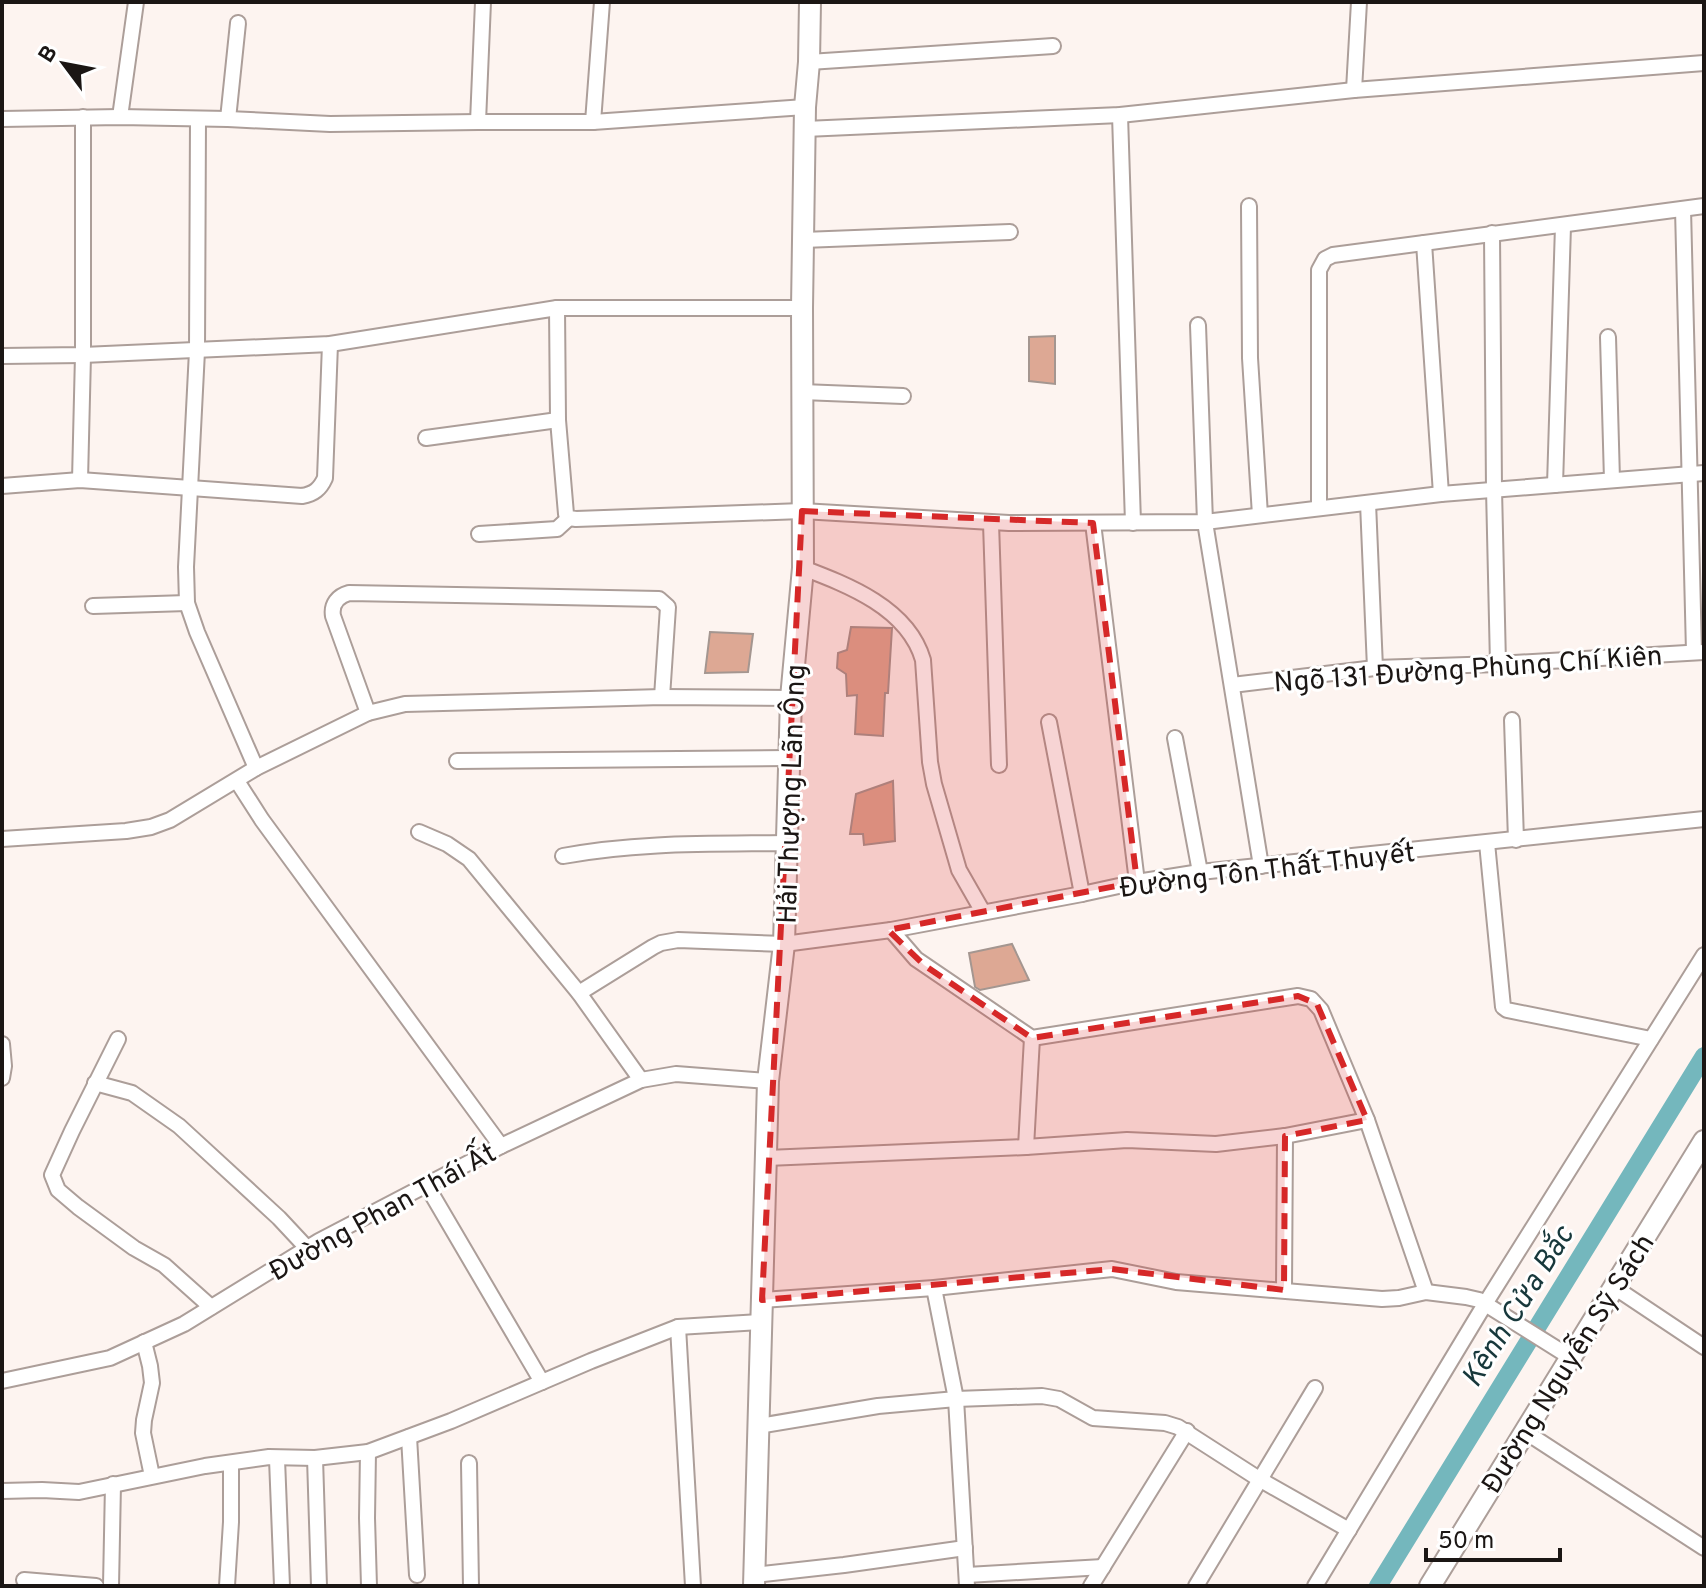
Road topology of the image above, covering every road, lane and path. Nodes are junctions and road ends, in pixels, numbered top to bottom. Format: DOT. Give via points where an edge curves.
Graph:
graph roads {
  1 [pos="136,2"];
  2 [pos="483,2"];
  3 [pos="602,2"];
  4 [pos="810,2"];
  5 [pos="1359,2"];
  6 [pos="238,23"];
  7 [pos="1053,46"];
  8 [pos="809,62"];
  9 [pos="1704,63"];
  10 [pos="1354,90"];
  11 [pos="805,107"];
  12 [pos="1120,115"];
  13 [pos="83,117"];
  14 [pos="120,117"];
  15 [pos="2,119"];
  16 [pos="198,119"];
  17 [pos="228,119"];
  18 [pos="478,122"];
  19 [pos="593,122"];
  20 [pos="805,129"];
  21 [pos="1249,206"];
  22 [pos="1704,206"];
  23 [pos="1683,209"];
  24 [pos="1563,226"];
  25 [pos="1010,232"];
  26 [pos="1492,233"];
  27 [pos="803,240"];
  28 [pos="1424,243"];
  29 [pos="557,308"];
  30 [pos="802,308"];
  31 [pos="1198,325"];
  32 [pos="1608,337"];
  33 [pos="330,344"];
  34 [pos="197,351"];
  35 [pos="83,355"];
  36 [pos="2,356"];
  37 [pos="802,392"];
  38 [pos="903,396"];
  39 [pos="558,420"];
  40 [pos="426,438"];
  41 [pos="1697,473"];
  42 [pos="80,480"];
  43 [pos="1612,480"];
  44 [pos="1555,485"];
  45 [pos="2,486"];
  46 [pos="190,488"];
  47 [pos="1494,489"];
  48 [pos="1441,494"];
  49 [pos="1368,503"];
  50 [pos="1319,508"];
  51 [pos="802,511"];
  52 [pos="1260,515"];
  53 [pos="569,518"];
  54 [pos="1205,522"];
  55 [pos="991,523"];
  56 [pos="1093,523"];
  57 [pos="1133,523"];
  58 [pos="479,534"];
  59 [pos="803,568"];
  60 [pos="187,603"];
  61 [pos="93,606"];
  62 [pos="1699,652"];
  63 [pos="1498,664"];
  64 [pos="1375,668"];
  65 [pos="1232,685"];
  66 [pos="662,697"];
  67 [pos="791,698"];
  68 [pos="368,713"];
  69 [pos="1512,720"];
  70 [pos="1049,722"];
  71 [pos="1175,738"];
  72 [pos="788,758"];
  73 [pos="457,761"];
  74 [pos="999,765"];
  75 [pos="256,768"];
  76 [pos="237,781"];
  77 [pos="1704,819"];
  78 [pos="419,832"];
  79 [pos="2,839"];
  80 [pos="1516,840"];
  81 [pos="787,843"];
  82 [pos="1487,843"];
  83 [pos="563,856"];
  84 [pos="1261,866"];
  85 [pos="1200,872"];
  86 [pos="1137,882"];
  87 [pos="1082,894"];
  88 [pos="983,912"];
  89 [pos="891,930"];
  90 [pos="784,944"];
  91 [pos="1704,955"];
  92 [pos="579,993"];
  93 [pos="1032,1038"];
  94 [pos="118,1039"];
  95 [pos="1651,1039"];
  96 [pos="2,1044"];
  97 [pos="2,1078"];
  98 [pos="641,1080"];
  99 [pos="768,1081"];
  100 [pos="95,1083"];
  101 [pos="1367,1120"];
  102 [pos="1285,1136"];
  103 [pos="1704,1141"];
  104 [pos="501,1146"];
  105 [pos="1026,1147"];
  106 [pos="767,1158"];
  107 [pos="427,1186"];
  108 [pos="307,1248"];
  109 [pos="1614,1287"];
  110 [pos="934,1288"];
  111 [pos="1284,1290"];
  112 [pos="1426,1292"];
  113 [pos="762,1300"];
  114 [pos="1485,1304"];
  115 [pos="211,1307"];
  116 [pos="760,1322"];
  117 [pos="678,1327"];
  118 [pos="144,1342"];
  119 [pos="1704,1347"];
  120 [pos="1570,1357"];
  121 [pos="2,1381"];
  122 [pos="542,1382"];
  123 [pos="1315,1388"];
  124 [pos="956,1399"];
  125 [pos="759,1426"];
  126 [pos="1187,1431"];
  127 [pos="1524,1431"];
  128 [pos="409,1437"];
  129 [pos="368,1452"];
  130 [pos="315,1458"];
  131 [pos="277,1459"];
  132 [pos="231,1463"];
  133 [pos="469,1463"];
  134 [pos="152,1476"];
  135 [pos="1259,1479"];
  136 [pos="113,1484"];
  137 [pos="2,1491"];
  138 [pos="1349,1530"];
  139 [pos="965,1548"];
  140 [pos="1704,1548"];
  141 [pos="1103,1567"];
  142 [pos="417,1575"];
  143 [pos="24,1580"];
  144 [pos="754,1580"];
  145 [pos="967,1580"];
  146 [pos="96,1586"];
  147 [pos="111,1586"];
  148 [pos="227,1586"];
  149 [pos="282,1586"];
  150 [pos="319,1586"];
  151 [pos="369,1586"];
  152 [pos="471,1586"];
  153 [pos="693,1586"];
  154 [pos="1091,1586"];
  155 [pos="1196,1586"];
  156 [pos="1315,1586"];
  157 [pos="1430,1586"];
  1 -- 14 [label="street"];
  2 -- 18 [label="street"];
  3 -- 19 [label="street"];
  4 -- 8 [label="street, Hải Thượng Lãn Ông"];
  5 -- 10 [label="street"];
  6 -- 17 [label="street"];
  7 -- 8 [label="street"];
  8 -- 11 [label="street, Hải Thượng Lãn Ông"];
  9 -- 10 [label="street"];
  10 -- 12 [label="street"];
  11 -- 19 [label="street"];
  11 -- 20 [label="street, Hải Thượng Lãn Ông"];
  12 -- 20 [label="street"];
  12 -- 57 [label="street"];
  13 -- 14 [label="street"];
  13 -- 15 [label="street"];
  13 -- 35 [label="street"];
  14 -- 16 [label="street"];
  16 -- 17 [label="street"];
  16 -- 34 [label="street"];
  17 -- 18 [label="street"];
  18 -- 19 [label="street"];
  20 -- 27 [label="street, Hải Thượng Lãn Ông"];
  21 -- 52 [label="street" via="1250,358"];
  22 -- 23 [label="street"];
  23 -- 24 [label="street"];
  23 -- 41 [label="street"];
  24 -- 26 [label="street"];
  24 -- 44 [label="street"];
  25 -- 27 [label="street"];
  26 -- 28 [label="street"];
  26 -- 47 [label="street"];
  27 -- 30 [label="street, Hải Thượng Lãn Ông"];
  28 -- 48 [label="street"];
  28 -- 50 [label="street" via="1333,255 1322,262"];
  29 -- 30 [label="street"];
  29 -- 33 [label="street"];
  29 -- 39 [label="street"];
  30 -- 37 [label="street, Hải Thượng Lãn Ông"];
  31 -- 54 [label="street"];
  32 -- 43 [label="street"];
  33 -- 34 [label="street"];
  33 -- 46 [label="street" via="326,472 319,488 302,496"];
  34 -- 35 [label="street"];
  34 -- 46 [label="street"];
  35 -- 36 [label="street"];
  35 -- 42 [label="street"];
  37 -- 38 [label="street"];
  37 -- 51 [label="street, Hải Thượng Lãn Ông"];
  39 -- 40 [label="street"];
  39 -- 53 [label="street"];
  41 -- 43 [label="street"];
  41 -- 62 [label="street"];
  42 -- 45 [label="street"];
  42 -- 46 [label="street"];
  43 -- 44 [label="street"];
  44 -- 47 [label="street"];
  46 -- 60 [label="street"];
  47 -- 48 [label="street"];
  47 -- 63 [label="street"];
  48 -- 49 [label="street"];
  49 -- 50 [label="street"];
  49 -- 64 [label="street"];
  50 -- 52 [label="street"];
  51 -- 53 [label="street"];
  51 -- 55 [label="street"];
  51 -- 59 [label="street, Hải Thượng Lãn Ông"];
  52 -- 54 [label="street"];
  53 -- 58 [label="street" via="557,529"];
  54 -- 57 [label="street"];
  54 -- 65 [label="street"];
  55 -- 56 [label="street"];
  55 -- 74 [label="street"];
  56 -- 57 [label="street"];
  56 -- 86 [label="street"];
  59 -- 67 [label="street, Hải Thượng Lãn Ông"];
  59 -- 88 [label="street" via="872,600 918,643 936,795 959,870"];
  60 -- 61 [label="street"];
  60 -- 75 [label="street"];
  62 -- 63 [label="street, Ngõ 131 Đường Phùng Chí Kiên"];
  63 -- 64 [label="street, Ngõ 131 Đường Phùng Chí Kiên"];
  64 -- 65 [label="street, Ngõ 131 Đường Phùng Chí Kiên"];
  65 -- 84 [label="street"];
  66 -- 67 [label="street"];
  66 -- 68 [label="street" via="422,703"];
  66 -- 68 [label="street" via="668,607 659,599 349,593 332,611"];
  67 -- 72 [label="street, Hải Thượng Lãn Ông"];
  68 -- 75 [label="street"];
  69 -- 80 [label="street"];
  70 -- 87 [label="street"];
  71 -- 85 [label="street"];
  72 -- 73 [label="street"];
  72 -- 81 [label="street, Hải Thượng Lãn Ông"];
  75 -- 76 [label="street"];
  76 -- 79 [label="street" via="151,827"];
  76 -- 104 [label="street"];
  77 -- 80 [label="street, Đường Tôn Thất Thuyết"];
  78 -- 92 [label="street" via="469,859"];
  80 -- 82 [label="street, Đường Tôn Thất Thuyết"];
  81 -- 83 [label="street" via="629,846"];
  81 -- 90 [label="street, Hải Thượng Lãn Ông"];
  82 -- 84 [label="street, Đường Tôn Thất Thuyết"];
  82 -- 95 [label="street" via="1503,1007"];
  84 -- 85 [label="street, Đường Tôn Thất Thuyết"];
  85 -- 86 [label="street, Đường Tôn Thất Thuyết"];
  86 -- 87 [label="street, Đường Tôn Thất Thuyết"];
  87 -- 88 [label="street, Đường Tôn Thất Thuyết"];
  88 -- 89 [label="street, Đường Tôn Thất Thuyết"];
  89 -- 90 [label="street, Đường Tôn Thất Thuyết"];
  89 -- 93 [label="street" via="924,965"];
  90 -- 92 [label="street, Đường Tôn Thất Thuyết" via="661,943"];
  90 -- 99 [label="street, Hải Thượng Lãn Ông"];
  91 -- 95 [label="street"];
  92 -- 98 [label="street"];
  93 -- 101 [label="street" via="1305,996 1321,1010"];
  93 -- 105 [label="street"];
  94 -- 100 [label="street"];
  95 -- 114 [label="street"];
  96 -- 97 [label="street"];
  98 -- 99 [label="street, Đường Phan Thái Ất" via="676,1074"];
  98 -- 104 [label="street, Đường Phan Thái Ất"];
  99 -- 106 [label="street, Hải Thượng Lãn Ông"];
  100 -- 108 [label="street" via="132,1093 179,1126"];
  100 -- 115 [label="street" via="52,1175 58,1190 164,1265"];
  101 -- 102 [label="street"];
  101 -- 112 [label="street"];
  102 -- 105 [label="street" via="1216,1144 1127,1140"];
  102 -- 111 [label="street"];
  103 -- 109 [label="street, Đường Nguyễn Sỹ Sách"];
  104 -- 107 [label="street, Đường Phan Thái Ất"];
  105 -- 106 [label="street"];
  106 -- 113 [label="street, Hải Thượng Lãn Ông"];
  107 -- 108 [label="street, Đường Phan Thái Ất"];
  107 -- 122 [label="street"];
  108 -- 115 [label="street, Đường Phan Thái Ất"];
  109 -- 119 [label="street"];
  109 -- 120 [label="street, Đường Nguyễn Sỹ Sách"];
  110 -- 111 [label="street" via="1112,1269 1176,1282"];
  110 -- 113 [label="street"];
  110 -- 124 [label="street"];
  111 -- 112 [label="street" via="1382,1299"];
  112 -- 114 [label="street"];
  113 -- 116 [label="street, Hải Thượng Lãn Ông"];
  114 -- 120 [label="street"];
  114 -- 138 [label="street"];
  115 -- 118 [label="street, Đường Phan Thái Ất"];
  116 -- 117 [label="street"];
  116 -- 125 [label="street, Hải Thượng Lãn Ông"];
  117 -- 122 [label="street"];
  117 -- 153 [label="street"];
  118 -- 121 [label="street, Đường Phan Thái Ất" via="110,1358"];
  118 -- 134 [label="street" via="152,1383 143,1433"];
  120 -- 127 [label="street, Đường Nguyễn Sỹ Sách"];
  122 -- 128 [label="street"];
  123 -- 135 [label="street"];
  124 -- 125 [label="street" via="850,1409"];
  124 -- 126 [label="street" via="1050,1397 1093,1418 1165,1423"];
  124 -- 139 [label="street"];
  125 -- 144 [label="street, Hải Thượng Lãn Ông"];
  126 -- 135 [label="street"];
  126 -- 141 [label="street"];
  127 -- 140 [label="street"];
  127 -- 157 [label="street, Đường Nguyễn Sỹ Sách"];
  128 -- 129 [label="street"];
  128 -- 142 [label="street"];
  129 -- 130 [label="street"];
  129 -- 151 [label="street"];
  130 -- 131 [label="street"];
  130 -- 150 [label="street"];
  131 -- 132 [label="street"];
  131 -- 149 [label="street"];
  132 -- 134 [label="street"];
  132 -- 148 [label="street"];
  133 -- 152 [label="street"];
  134 -- 136 [label="street"];
  135 -- 138 [label="street"];
  135 -- 155 [label="street"];
  136 -- 137 [label="street" via="79,1492"];
  136 -- 147 [label="street"];
  138 -- 156 [label="street"];
  139 -- 144 [label="street"];
  139 -- 145 [label="street"];
  141 -- 145 [label="street"];
  141 -- 154 [label="street"];
  143 -- 146 [label="street"];
}
